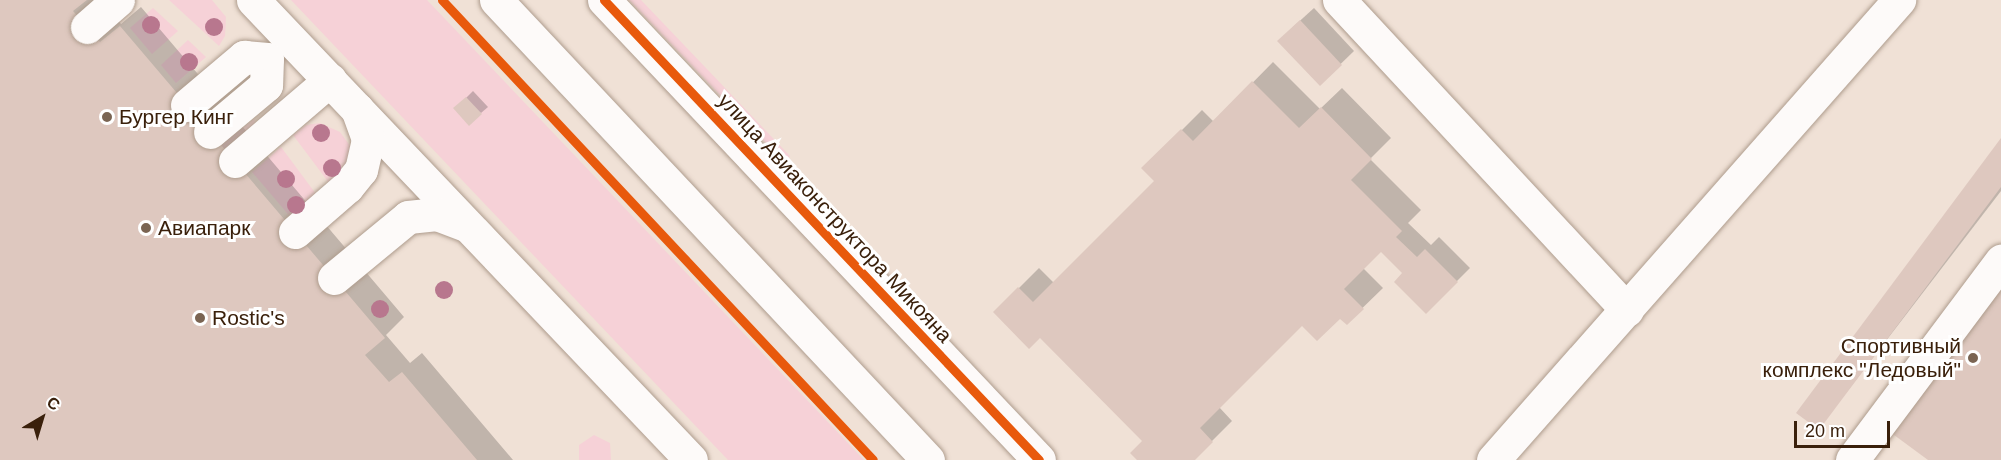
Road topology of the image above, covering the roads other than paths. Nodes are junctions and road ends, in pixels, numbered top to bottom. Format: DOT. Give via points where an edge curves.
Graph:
graph roads {
  1 [pos="118,0"];
  2 [pos="253,0"];
  3 [pos="496,0"];
  4 [pos="604,0"];
  5 [pos="1339,0"];
  6 [pos="1899,0"];
  7 [pos="87,27"];
  8 [pos="279,50"];
  9 [pos="330,80"];
  10 [pos="187,105"];
  11 [pos="364,117"];
  12 [pos="210,132"];
  13 [pos="235,161"];
  14 [pos="460,218"];
  15 [pos="2001,261"];
  16 [pos="1628,310"];
  17 [pos="691,460"];
  18 [pos="928,460"];
  19 [pos="1039,460"];
  20 [pos="1493,460"];
  21 [pos="1852,460"];
  1 -- 7 [label="street"];
  2 -- 8 [label="street"];
  3 -- 18 [label="street"];
  4 -- 19 [label="street, улица Авиаконструктора Микояна"];
  5 -- 16 [label="street"];
  6 -- 16 [label="street"];
  8 -- 9 [label="street"];
  8 -- 10 [label="street" via="244,57"];
  8 -- 12 [label="street" via="266,85"];
  9 -- 11 [label="street"];
  9 -- 13 [label="street"];
  11 -- 14 [label="street"];
  11 -- 14 [label="street" via="368,139 361,170 347,188 314,255 399,198 428,195"];
  14 -- 17 [label="street"];
  15 -- 21 [label="street"];
  16 -- 20 [label="street"];
}
